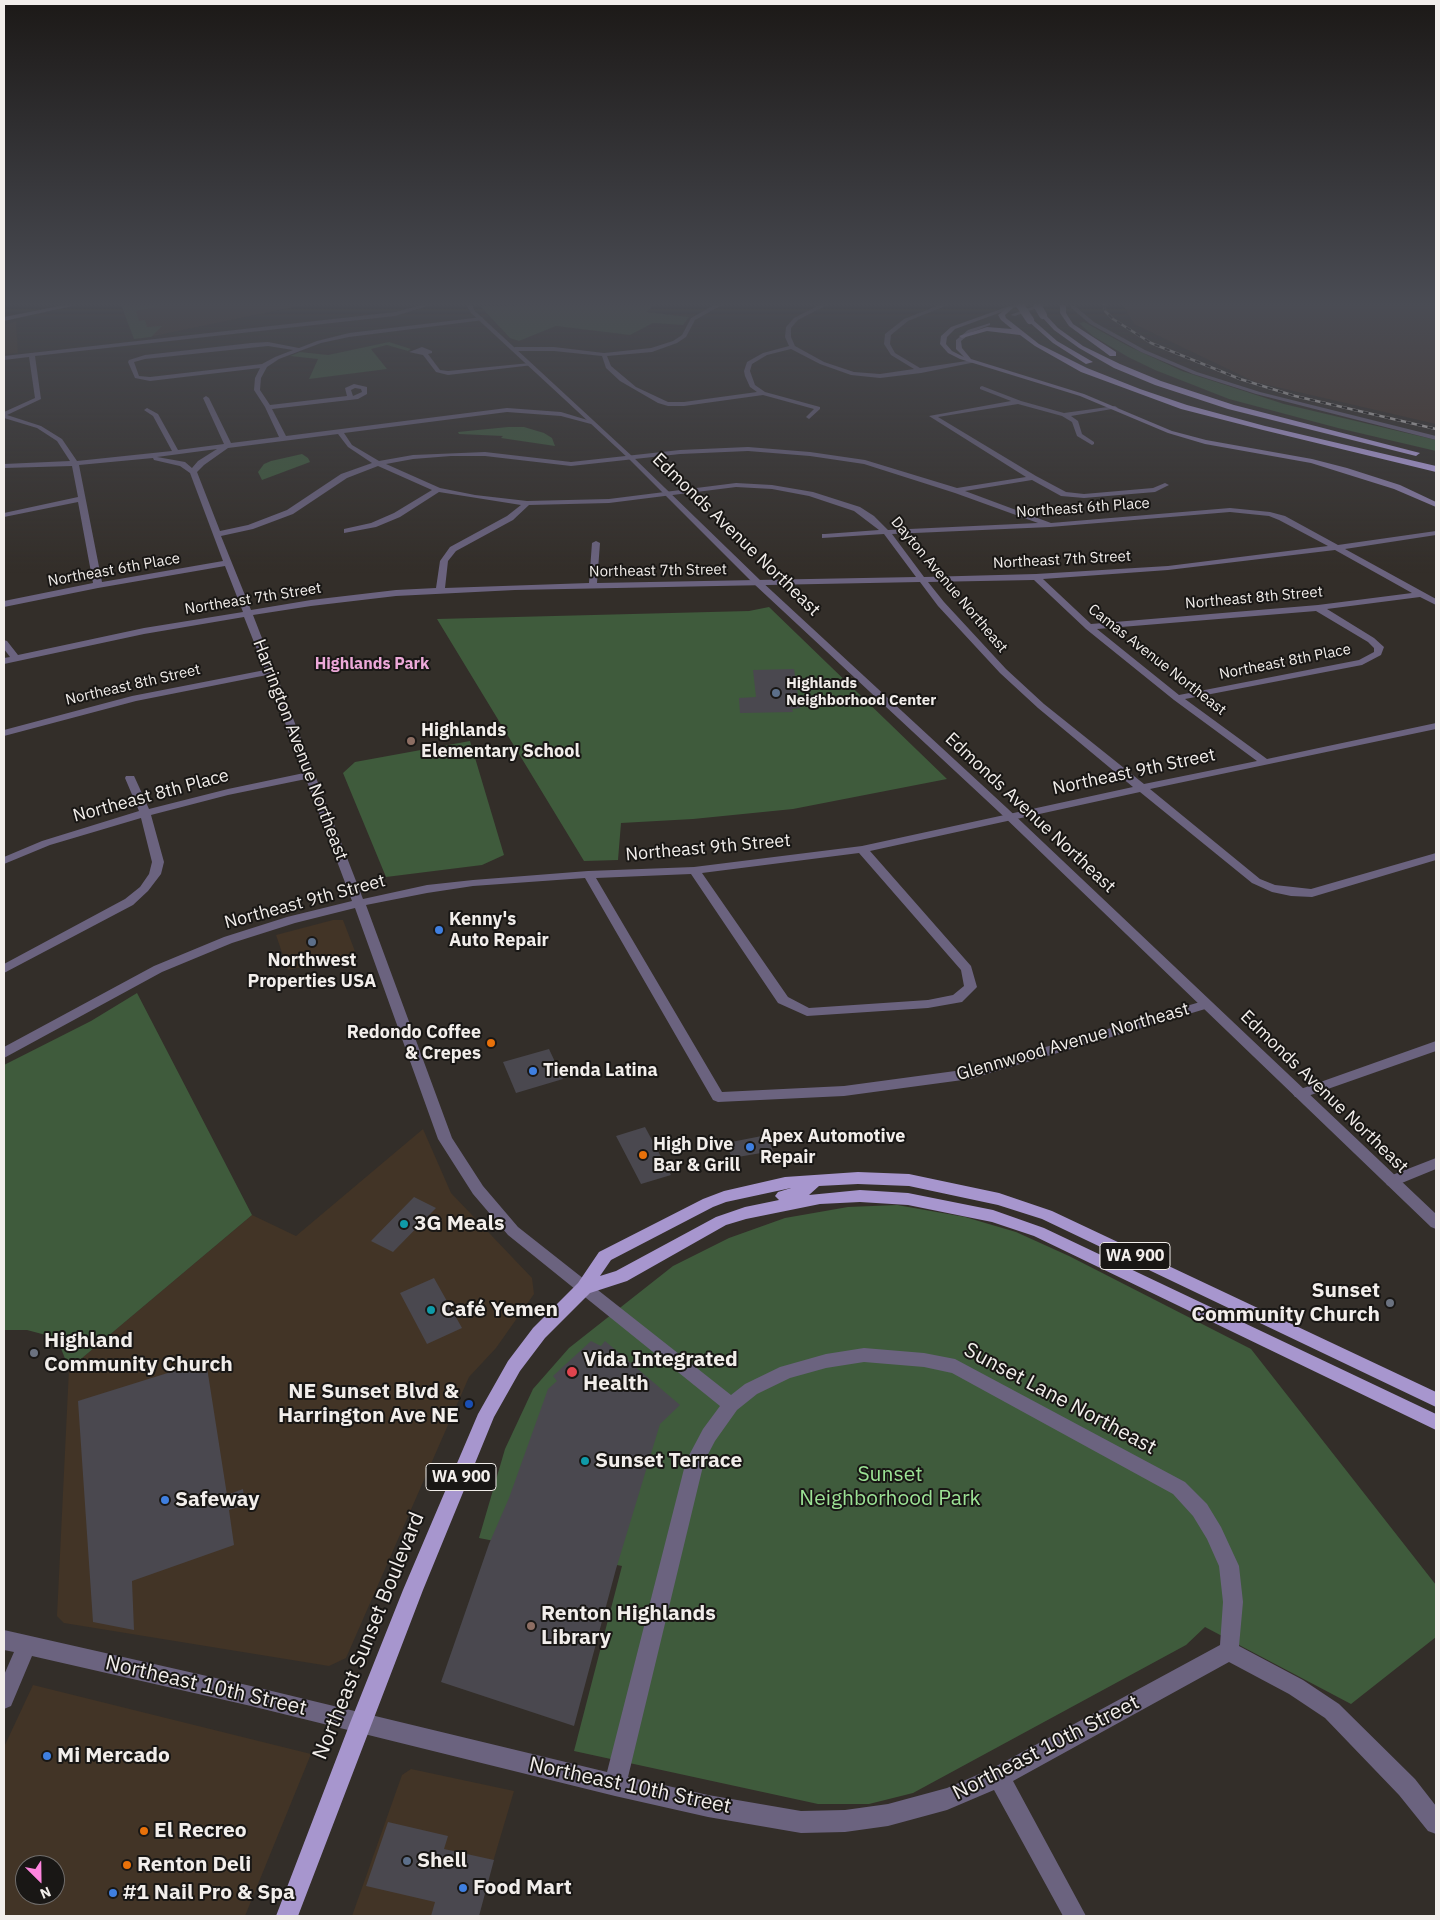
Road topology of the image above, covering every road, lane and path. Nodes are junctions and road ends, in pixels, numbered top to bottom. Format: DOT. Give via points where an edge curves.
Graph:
graph roads {
  1 [pos="37,395"];
  2 [pos="260,395"];
  3 [pos="562,395"];
  4 [pos="648,395"];
  5 [pos="752,395"];
  6 [pos="769,395"];
  7 [pos="999,395"];
  8 [pos="1081,395"];
  9 [pos="1147,395"];
  10 [pos="1167,395"];
  11 [pos="1195,395"];
  12 [pos="1208,395"];
  13 [pos="1260,395"];
  14 [pos="206,398"];
  15 [pos="351,398"];
  16 [pos="1019,402"];
  17 [pos="268,407"];
  18 [pos="1115,408"];
  19 [pos="147,410"];
  20 [pos="4,415"];
  21 [pos="1064,415"];
  22 [pos="809,417"];
  23 [pos="591,422"];
  24 [pos="339,431"];
  25 [pos="1328,432"];
  26 [pos="283,438"];
  27 [pos="1436,438"];
  28 [pos="1082,444"];
  29 [pos="228,445"];
  30 [pos="176,452"];
  31 [pos="1427,456"];
  32 [pos="140,458"];
  33 [pos="630,458"];
  34 [pos="379,463"];
  35 [pos="75,464"];
  36 [pos="4,466"];
  37 [pos="1436,468"];
  38 [pos="193,472"];
  39 [pos="1033,478"];
  40 [pos="1165,485"];
  41 [pos="438,490"];
  42 [pos="958,491"];
  43 [pos="666,493"];
  44 [pos="81,499"];
  45 [pos="527,503"];
  46 [pos="1436,505"];
  47 [pos="4,514"];
  48 [pos="1050,525"];
  49 [pos="347,531"];
  50 [pos="886,532"];
  51 [pos="1436,533"];
  52 [pos="218,534"];
  53 [pos="824,536"];
  54 [pos="596,543"];
  55 [pos="1335,548"];
  56 [pos="229,564"];
  57 [pos="1036,577"];
  58 [pos="921,579"];
  59 [pos="757,582"];
  60 [pos="98,585"];
  61 [pos="593,586"];
  62 [pos="440,590"];
  63 [pos="1421,594"];
  64 [pos="1436,602"];
  65 [pos="4,604"];
  66 [pos="1318,608"];
  67 [pos="248,613"];
  68 [pos="1089,627"];
  69 [pos="4,643"];
  70 [pos="16,658"];
  71 [pos="4,661"];
  72 [pos="270,672"];
  73 [pos="1177,698"];
  74 [pos="1436,726"];
  75 [pos="4,733"];
  76 [pos="1265,762"];
  77 [pos="310,775"];
  78 [pos="130,778"];
  79 [pos="1144,788"];
  80 [pos="145,813"];
  81 [pos="1009,816"];
  82 [pos="862,849"];
  83 [pos="1436,856"];
  84 [pos="4,861"];
  85 [pos="694,870"];
  86 [pos="588,874"];
  87 [pos="359,903"];
  88 [pos="4,969"];
  89 [pos="1206,1004"];
  90 [pos="1436,1046"];
  91 [pos="4,1053"];
  92 [pos="1300,1094"];
  93 [pos="1436,1163"];
  94 [pos="816,1180"];
  95 [pos="1392,1181"];
  96 [pos="745,1212"];
  97 [pos="1436,1223"];
  98 [pos="584,1288"];
  99 [pos="1436,1400"];
  100 [pos="731,1405"];
  101 [pos="1436,1422"];
  102 [pos="4,1640"];
  103 [pos="27,1644"];
  104 [pos="1229,1651"];
  105 [pos="4,1699"];
  106 [pos="360,1723"];
  107 [pos="999,1777"];
  108 [pos="614,1785"];
  109 [pos="1436,1823"];
  110 [pos="287,1916"];
  111 [pos="1075,1916"];
  1 -- 20 [label="street" via="38,399"];
  2 -- 17 [label="street"];
  3 -- 23 [label="street, Edmonds Avenue Northeast"];
  4 -- 5 [label="street" via="668,404"];
  6 -- 22 [label="street" via="818,408"];
  7 -- 16 [label="street"];
  8 -- 18 [label="main road"];
  9 -- 37 [label="highway" via="1263,428"];
  10 -- 37 [label="highway, bridge" via="1256,422"];
  11 -- 25 [label="highway, bridge"];
  12 -- 25 [label="highway"];
  13 -- 27 [label="street"];
  14 -- 29 [label="street"];
  15 -- 17 [label="street"];
  16 -- 21 [label="street"];
  16 -- 39 [label="street" via="932,416"];
  17 -- 26 [label="street"];
  18 -- 21 [label="street"];
  18 -- 46 [label="main road" via="1149,424 1205,442 1312,461 1374,479"];
  19 -- 30 [label="street" via="156,415"];
  20 -- 35 [label="street" via="39,427 60,440"];
  21 -- 28 [label="street" via="1077,423 1079,435 1095,442"];
  23 -- 24 [label="street" via="554,413 507,410"];
  23 -- 33 [label="street, Edmonds Avenue Northeast"];
  24 -- 26 [label="street"];
  24 -- 34 [label="street, Dayton Avenue Northeast" via="350,446"];
  25 -- 31 [label="highway"];
  26 -- 29 [label="street"];
  29 -- 30 [label="street"];
  29 -- 38 [label="street"];
  30 -- 32 [label="street"];
  32 -- 35 [label="street"];
  32 -- 38 [label="street" via="182,464"];
  33 -- 34 [label="street" via="571,464 485,454 451,454"];
  33 -- 42 [label="street" via="716,450 775,450 865,462"];
  33 -- 43 [label="street, Edmonds Avenue Northeast"];
  34 -- 41 [label="street, Dayton Avenue Northeast"];
  34 -- 52 [label="street" via="344,476 290,512 250,527"];
  35 -- 36 [label="street"];
  35 -- 44 [label="street"];
  38 -- 52 [label="street, Harrington Avenue Northeast"];
  39 -- 40 [label="street" via="1070,496 1155,490"];
  39 -- 42 [label="street"];
  41 -- 45 [label="street, Dayton Avenue Northeast"];
  41 -- 49 [label="street" via="397,515 374,525"];
  42 -- 48 [label="street"];
  43 -- 45 [label="street, Dayton Avenue Northeast" via="610,501"];
  43 -- 50 [label="street, Dayton Avenue Northeast" via="736,486 772,487 857,509"];
  43 -- 59 [label="street, Edmonds Avenue Northeast"];
  44 -- 47 [label="street"];
  44 -- 60 [label="street"];
  45 -- 62 [label="street" via="510,518 454,549 444,561"];
  48 -- 50 [label="street, Northeast 6th Place"];
  48 -- 55 [label="street, Northeast 6th Place" via="1246,510 1282,518"];
  50 -- 53 [label="street, Northeast 6th Place"];
  50 -- 58 [label="street, Dayton Avenue Northeast"];
  51 -- 55 [label="street, Northeast 7th Street"];
  52 -- 56 [label="street, Harrington Avenue Northeast"];
  54 -- 61 [label="street"];
  55 -- 57 [label="street, Northeast 7th Street" via="1168,568"];
  55 -- 63 [label="street, Northeast 6th Place"];
  56 -- 60 [label="street, Northeast 6th Place"];
  56 -- 67 [label="street, Harrington Avenue Northeast"];
  57 -- 58 [label="street, Northeast 7th Street"];
  57 -- 68 [label="street, Camas Avenue Northeast"];
  58 -- 59 [label="street, Northeast 7th Street"];
  58 -- 79 [label="street, Dayton Avenue Northeast" via="1003,671"];
  59 -- 61 [label="street, Northeast 7th Street"];
  59 -- 81 [label="street, Edmonds Avenue Northeast"];
  60 -- 65 [label="street, Northeast 6th Place"];
  61 -- 62 [label="street, Northeast 7th Street"];
  62 -- 67 [label="street, Northeast 7th Street" via="356,597"];
  63 -- 64 [label="street, Northeast 6th Place"];
  63 -- 66 [label="street, Northeast 8th Street"];
  66 -- 68 [label="street, Northeast 8th Street"];
  66 -- 73 [label="street, Northeast 8th Place" via="1371,640 1379,647 1378,653 1362,662"];
  67 -- 70 [label="street, Northeast 7th Street"];
  67 -- 72 [label="street, Harrington Avenue Northeast"];
  68 -- 73 [label="street, Camas Avenue Northeast"];
  69 -- 70 [label="street"];
  70 -- 71 [label="street, Northeast 7th Street"];
  72 -- 75 [label="street, Northeast 8th Street" via="135,698"];
  72 -- 77 [label="street, Harrington Avenue Northeast"];
  73 -- 76 [label="street, Camas Avenue Northeast"];
  74 -- 76 [label="street, Northeast 9th Street"];
  76 -- 79 [label="street, Northeast 9th Street"];
  77 -- 80 [label="street, Northeast 8th Place"];
  77 -- 87 [label="street, Harrington Avenue Northeast"];
  78 -- 80 [label="street"];
  79 -- 81 [label="street, Northeast 9th Street"];
  79 -- 83 [label="street, Dayton Avenue Northeast" via="1256,881 1272,888 1312,893"];
  80 -- 84 [label="street, Northeast 8th Place" via="46,843"];
  80 -- 88 [label="street" via="158,862 155,874 144,889 129,902"];
  81 -- 82 [label="street, Northeast 9th Street"];
  81 -- 89 [label="street, Edmonds Avenue Northeast"];
  82 -- 85 [label="street, Northeast 9th Street"];
  82 -- 85 [label="street" via="967,969 971,987 957,999 807,1012 783,1000"];
  85 -- 86 [label="street, Northeast 9th Street"];
  86 -- 87 [label="street, Northeast 9th Street" via="473,883"];
  86 -- 89 [label="street, Glennwood Avenue Northeast" via="718,1097 844,1091 970,1074"];
  87 -- 91 [label="street, Northeast 9th Street" via="228,940 158,970"];
  87 -- 98 [label="street, Harrington Avenue Northeast" via="445,1138 478,1190 513,1231"];
  89 -- 92 [label="street, Edmonds Avenue Northeast"];
  90 -- 92 [label="street"];
  92 -- 95 [label="street, Edmonds Avenue Northeast"];
  93 -- 95 [label="street"];
  94 -- 96 [label="main road" via="805,1190 756,1204"];
  94 -- 98 [label="main road, Northeast Sunset Boulevard / WA 900" via="785,1183 708,1203 606,1256"];
  94 -- 99 [label="main road, Northeast Sunset Boulevard / WA 900" via="910,1180 998,1199 1047,1215"];
  95 -- 97 [label="street, Edmonds Avenue Northeast"];
  96 -- 98 [label="main road, Northeast Sunset Boulevard / WA 900" via="687,1238 621,1276"];
  96 -- 101 [label="main road, Northeast Sunset Boulevard / WA 900" via="820,1198 860,1196 908,1199 993,1216 1080,1251"];
  98 -- 100 [label="street, Harrington Avenue Northeast"];
  98 -- 106 [label="main road, Northeast Sunset Boulevard / WA 900" via="539,1333 514,1366 487,1414"];
  100 -- 104 [label="street, Sunset Lane Northeast" via="751,1389 786,1372 826,1361 864,1355 955,1366 1179,1488 1200,1510 1229,1566 1233,1602"];
  100 -- 108 [label="street, Sunset Lane Northeast" via="695,1461"];
  102 -- 103 [label="street, Northeast 10th Street"];
  103 -- 105 [label="street"];
  103 -- 106 [label="street, Northeast 10th Street"];
  104 -- 107 [label="street, Northeast 10th Street"];
  104 -- 109 [label="street" via="1296,1687 1332,1711 1407,1787"];
  106 -- 108 [label="street, Northeast 10th Street"];
  106 -- 110 [label="main road, Northeast Sunset Boulevard / WA 900"];
  107 -- 108 [label="street, Northeast 10th Street" via="947,1799 888,1815 845,1822 801,1822"];
  107 -- 111 [label="street"];
}
